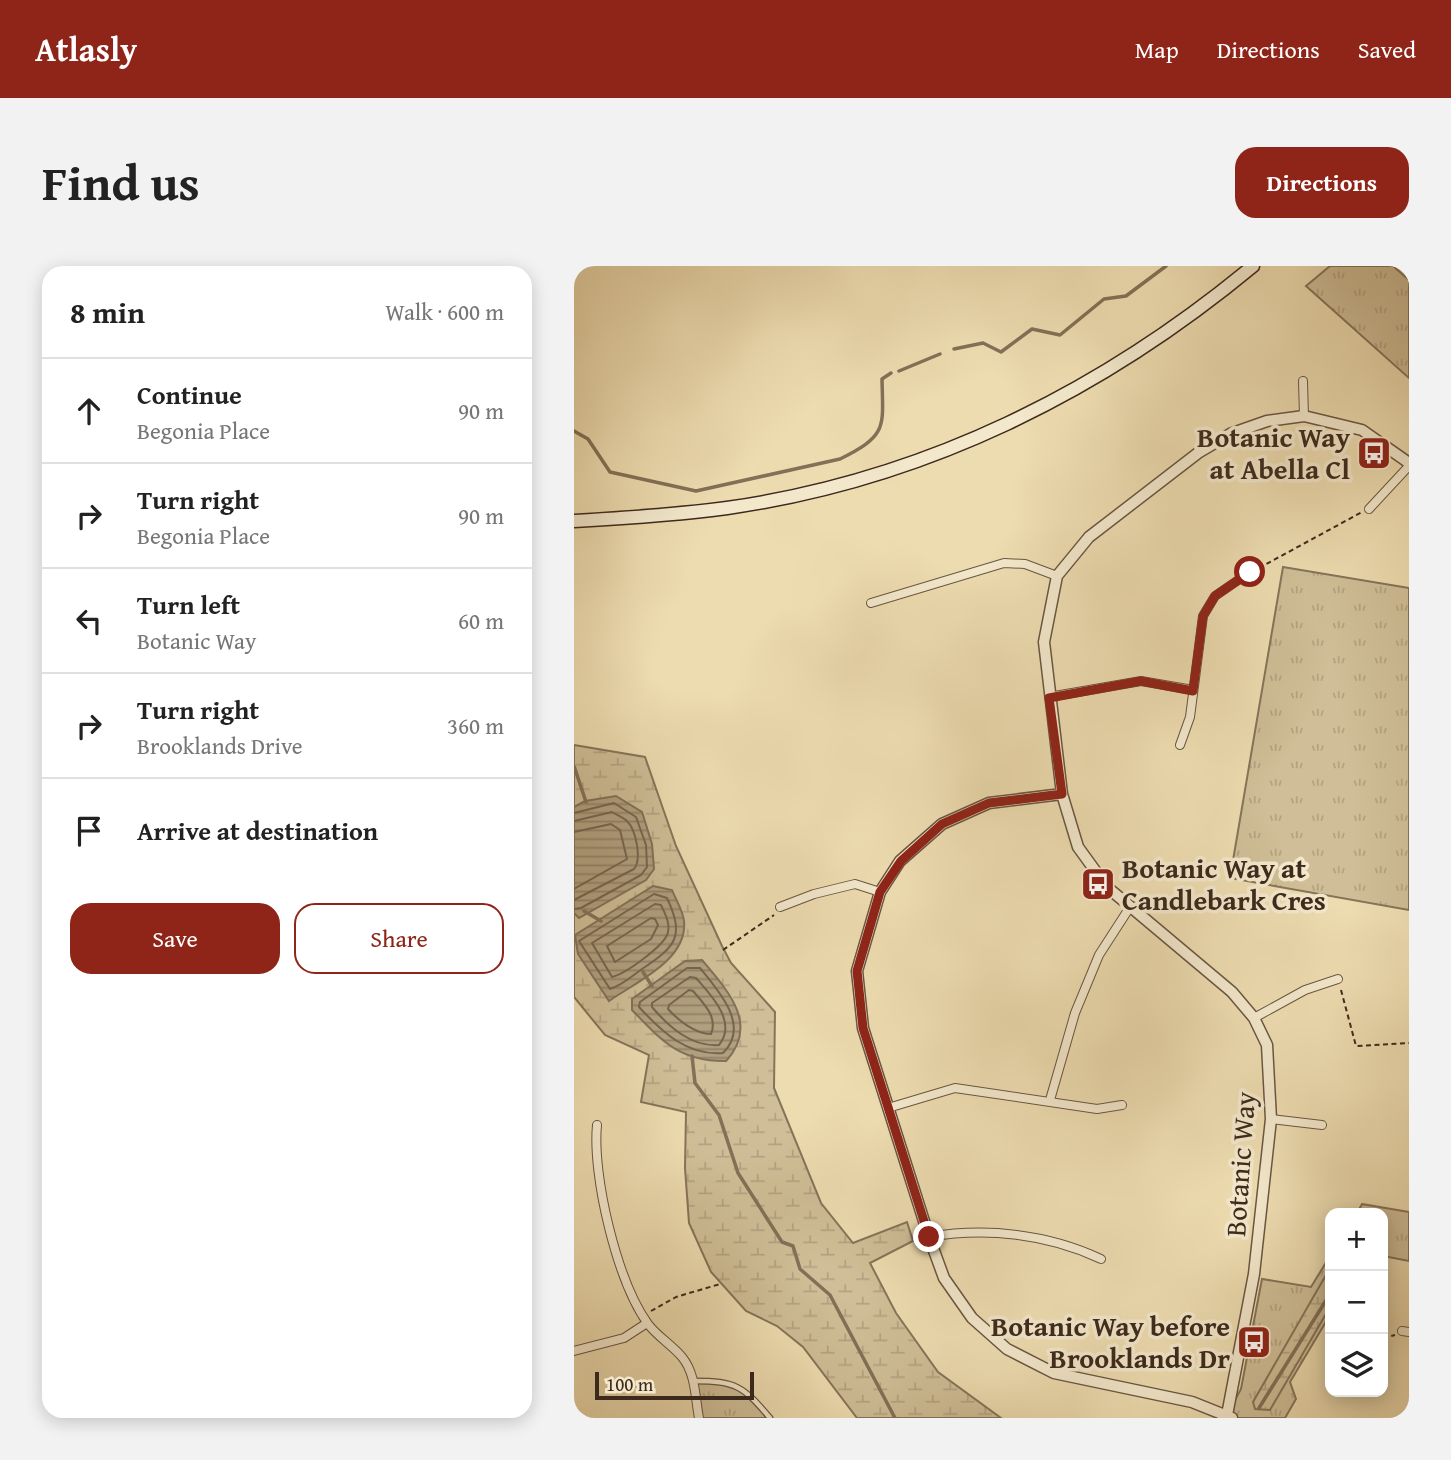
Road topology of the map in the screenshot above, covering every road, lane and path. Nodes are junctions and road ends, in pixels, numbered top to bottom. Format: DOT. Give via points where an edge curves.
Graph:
graph roads {
  1 [pos="1253,266"];
  2 [pos="1303,381"];
  3 [pos="1304,416"];
  4 [pos="1409,465"];
  5 [pos="1369,509"];
  6 [pos="574,521"];
  7 [pos="1250,572"];
  8 [pos="1057,576"];
  9 [pos="871,603"];
  10 [pos="1193,691"];
  11 [pos="1049,698"];
  12 [pos="1180,745"];
  13 [pos="1062,794"];
  14 [pos="880,892"];
  15 [pos="780,907"];
  16 [pos="1130,908"];
  17 [pos="771,920"];
  18 [pos="723,950"];
  19 [pos="1338,979"];
  20 [pos="1254,1018"];
  21 [pos="1409,1044"];
  22 [pos="1050,1100"];
  23 [pos="1122,1105"];
  24 [pos="888,1108"];
  25 [pos="1271,1119"];
  26 [pos="597,1125"];
  27 [pos="1322,1125"];
  28 [pos="929,1237"];
  29 [pos="1101,1259"];
  30 [pos="720,1284"];
  31 [pos="646,1319"];
  32 [pos="1406,1332"];
  33 [pos="1388,1337"];
  34 [pos="574,1351"];
  35 [pos="694,1381"];
  36 [pos="1230,1417"];
  37 [pos="699,1418"];
  38 [pos="770,1418"];
  1 -- 6 [label="main road" via="1115,368 1035,412 965,443 865,478 778,499 678,514"];
  2 -- 3 [label="street"];
  3 -- 4 [label="street, Botanic Way" via="1362,429"];
  3 -- 8 [label="street, Botanic Way" via="1254,426 1198,453 1089,537"];
  4 -- 5 [label="street"];
  5 -- 7 [label="path"];
  7 -- 10 [label="street" via="1215,596 1203,616"];
  8 -- 9 [label="street" via="1025,564 1004,563"];
  8 -- 11 [label="street, Botanic Way" via="1044,642"];
  10 -- 11 [label="street" via="1141,681"];
  10 -- 12 [label="street"];
  11 -- 13 [label="street, Botanic Way"];
  13 -- 14 [label="street" via="989,803 942,824 901,861"];
  13 -- 16 [label="street, Botanic Way" via="1078,847 1107,887"];
  14 -- 15 [label="street" via="855,884"];
  14 -- 24 [label="street" via="857,971 863,1028"];
  16 -- 20 [label="street, Botanic Way" via="1232,992"];
  16 -- 22 [label="street" via="1099,956 1075,1013"];
  17 -- 18 [label="path"];
  19 -- 20 [label="street" via="1305,990"];
  19 -- 21 [label="path" via="1356,1046"];
  20 -- 25 [label="street, Botanic Way" via="1267,1045"];
  22 -- 23 [label="street" via="1097,1109"];
  22 -- 24 [label="street" via="954,1088"];
  24 -- 28 [label="street"];
  25 -- 27 [label="street"];
  25 -- 36 [label="street, Botanic Way" via="1254,1274"];
  26 -- 31 [label="street" via="594,1147 611,1234 621,1270"];
  28 -- 29 [label="street" via="982,1230 1075,1247"];
  28 -- 36 [label="street" via="944,1278 972,1318 1007,1349 1054,1373 1192,1402"];
  30 -- 31 [label="path" via="676,1297"];
  31 -- 34 [label="street" via="624,1338"];
  31 -- 35 [label="street" via="684,1359"];
  32 -- 33 [label="path"];
  35 -- 37 [label="street"];
  35 -- 38 [label="lane" via="726,1381 746,1390"];
}
